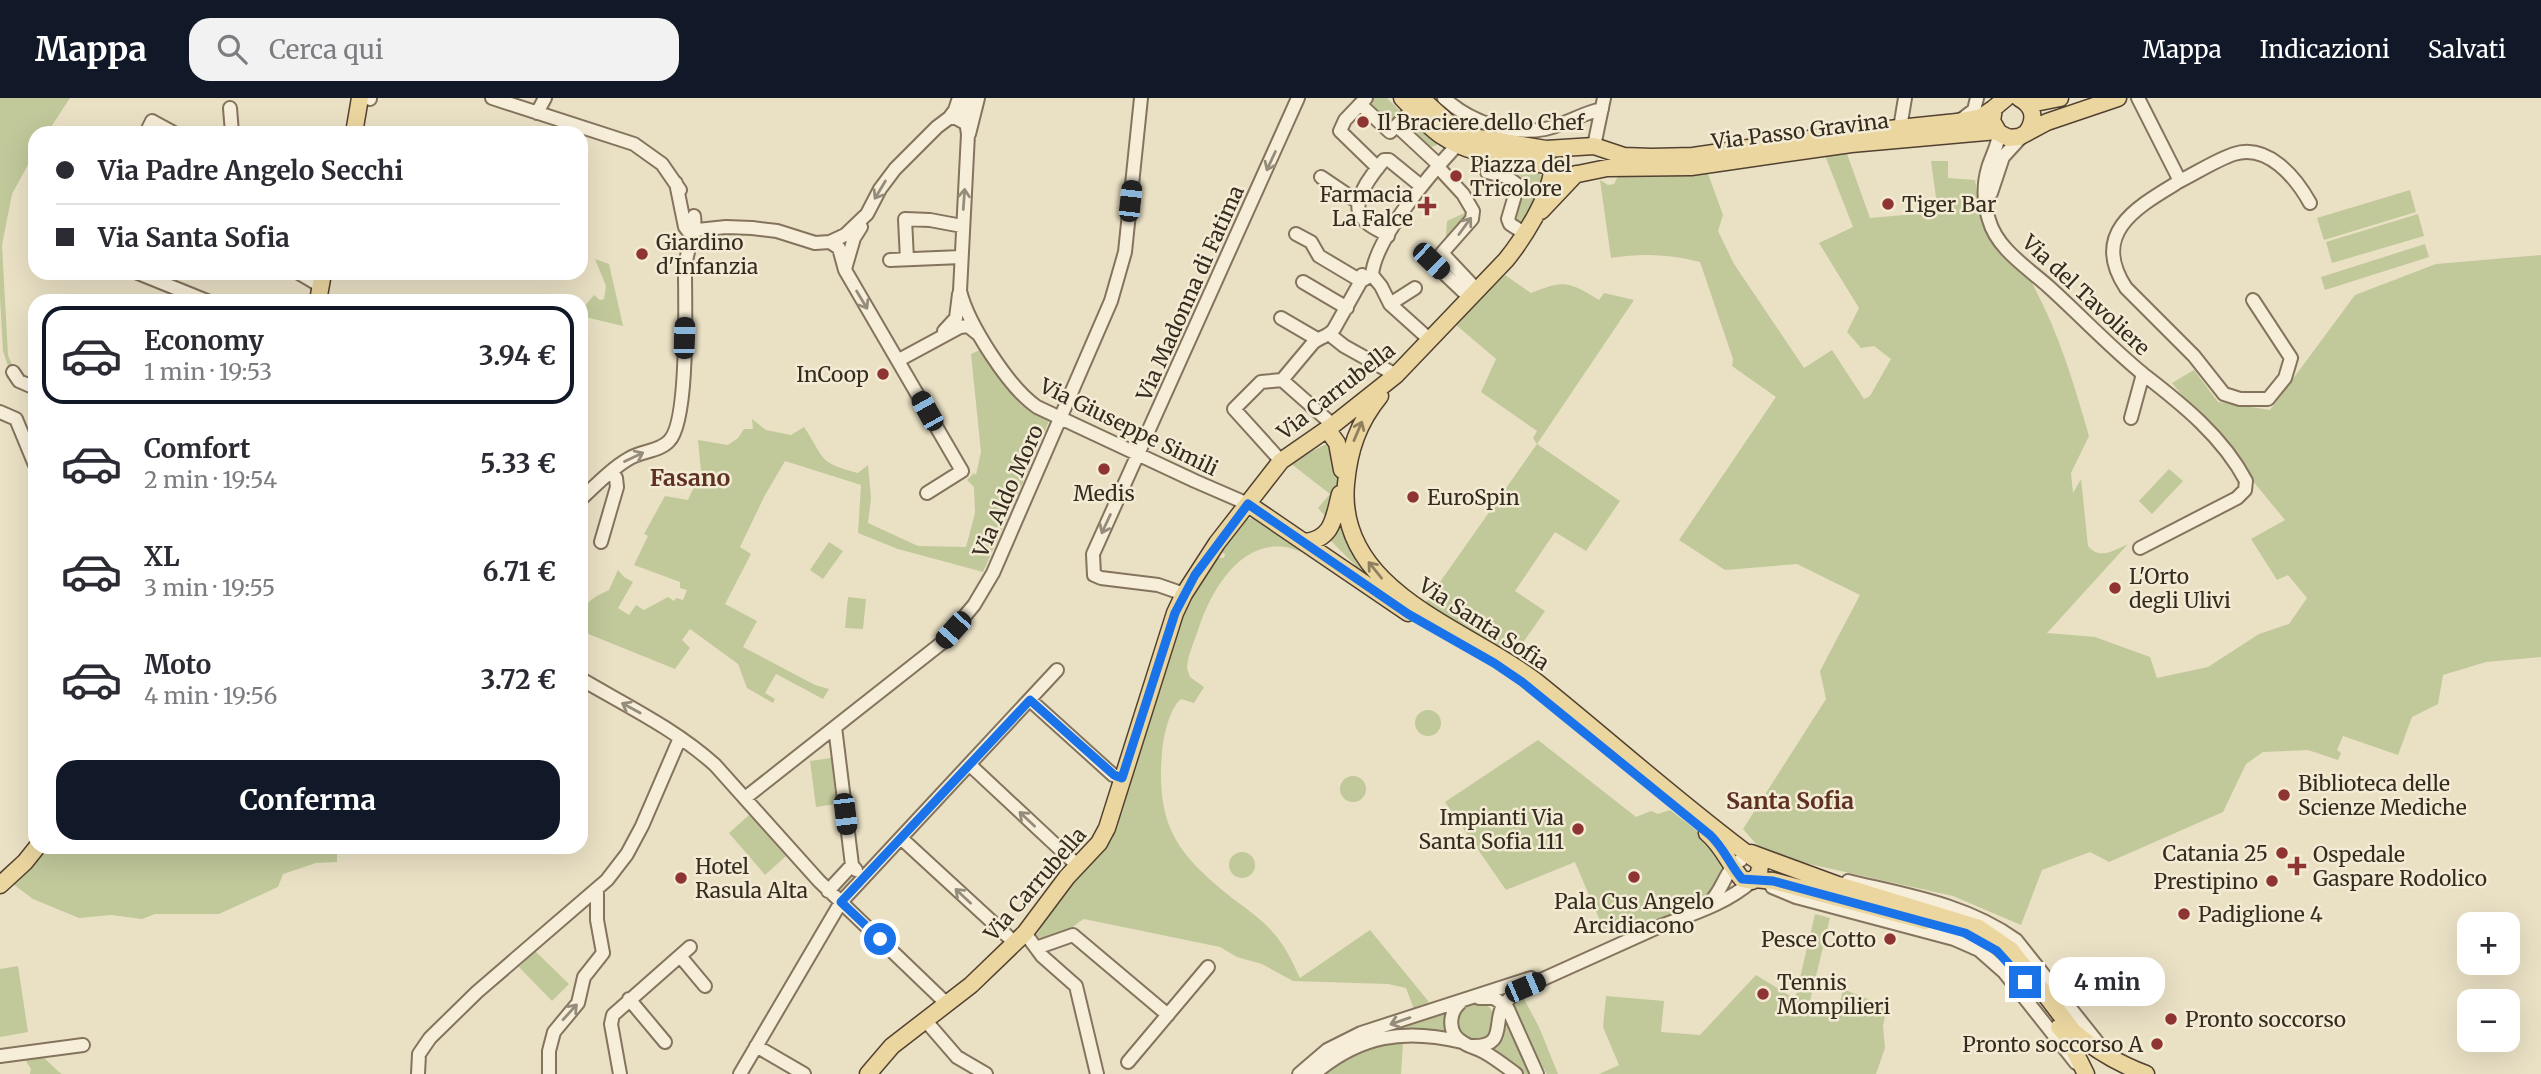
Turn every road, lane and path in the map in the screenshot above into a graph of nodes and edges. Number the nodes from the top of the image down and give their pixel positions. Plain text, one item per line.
1 (360, 98) edge
2 (369, 98) edge
3 (492, 98) edge
4 (545, 98) edge
5 (959, 98) edge
6 (969, 98) edge
7 (978, 98) edge
8 (1298, 98) edge
9 (1444, 98) edge
10 (1978, 98) edge
11 (2060, 98) edge
12 (2118, 98) edge
13 (2138, 98) edge
14 (1141, 99) edge
15 (1901, 99) edge
16 (2022, 100) edge
17 (1363, 101) edge
18 (1412, 102) edge
19 (1603, 104) edge
20 (1993, 106) edge
21 (230, 107) dead end
22 (537, 113) junction
23 (949, 118) junction
24 (1957, 122) junction
25 (231, 126) edge
26 (356, 126) edge
27 (578, 126) edge
28 (1397, 126) junction
29 (1900, 128) junction
30 (588, 129) edge
31 (967, 129) junction
32 (1998, 132) junction
33 (2025, 133) junction
34 (1489, 139) junction
35 (1458, 144) junction
36 (1594, 146) junction
37 (1573, 147) junction
38 (1546, 149) junction
39 (1438, 166) junction
40 (1378, 168) junction
41 (1550, 168) junction
42 (1607, 169) junction
43 (1577, 174) junction
44 (1321, 177) dead end
45 (2180, 181) junction
46 (676, 183) junction
47 (1421, 186) junction
48 (1563, 190) junction
49 (1358, 202) junction
50 (2310, 203) dead end
51 (1987, 207) junction
52 (867, 214) junction
53 (694, 216) junction
54 (962, 226) junction
55 (726, 227) junction
56 (690, 229) junction
57 (1526, 230) junction
58 (1296, 234) dead end
59 (1388, 236) junction
60 (830, 242) junction
61 (961, 257) junction
62 (907, 259) junction
63 (890, 260) dead end
64 (1431, 261) dead end
65 (845, 271) junction
66 (1368, 274) junction
67 (155, 280) edge
68 (1303, 282) dead end
69 (1415, 288) dead end
70 (960, 291) junction
71 (190, 294) edge
72 (1473, 294) junction
73 (2253, 300) dead end
74 (1390, 304) junction
75 (1347, 308) junction
76 (1281, 318) dead end
77 (981, 336) junction
78 (1323, 337) junction
79 (933, 340) junction
80 (1430, 340) junction
81 (899, 360) junction
82 (13, 372) dead end
83 (2143, 374) junction
84 (1396, 375) junction
85 (1282, 380) junction
86 (28, 385) edge
87 (0, 412) edge
88 (1061, 418) junction
89 (2131, 418) dead end
90 (1330, 427) junction
91 (28, 448) edge
92 (1138, 454) junction
93 (1281, 461) junction
94 (612, 472) junction
95 (1343, 479) junction
96 (588, 493) edge
97 (926, 493) dead end
98 (1345, 497) junction
99 (1248, 504) junction
100 (601, 542) dead end
101 (1304, 542) junction
102 (2140, 548) dead end
103 (1184, 594) junction
104 (1057, 670) dead end
105 (588, 683) edge
106 (1030, 700) junction
107 (835, 727) junction
108 (680, 738) junction
109 (970, 765) junction
110 (1122, 778) junction
111 (746, 799) junction
112 (902, 839) junction
113 (31, 854) edge
114 (852, 865) junction
115 (1077, 865) junction
116 (1745, 867) junction
117 (1790, 868) junction
118 (864, 877) junction
119 (0, 885) edge
120 (597, 889) junction
121 (828, 891) junction
122 (841, 902) junction
123 (1697, 911) junction
124 (1019, 938) junction
125 (1036, 948) junction
126 (1597, 954) junction
127 (1208, 967) dead end
128 (705, 986) dead end
129 (1473, 998) junction
130 (629, 999) junction
131 (947, 1004) junction
132 (1502, 1010) junction
133 (1168, 1015) junction
134 (925, 1020) junction
135 (665, 1042) dead end
136 (1467, 1044) junction
137 (83, 1045) dead end
138 (756, 1046) junction
139 (2092, 1047) junction
140 (1336, 1051) junction
141 (0, 1056) edge
142 (2077, 1057) junction
143 (2112, 1059) junction
144 (1128, 1062) dead end
145 (418, 1074) edge
146 (549, 1074) edge
147 (620, 1074) edge
148 (740, 1074) edge
149 (804, 1074) edge
150 (867, 1074) edge
151 (986, 1074) edge
152 (1097, 1074) edge
153 (1299, 1074) edge
154 (1314, 1074) edge
155 (1516, 1074) edge
156 (1537, 1074) edge
157 (2085, 1074) edge
158 (2146, 1074) edge

1 - 26 main road
2 - 26 main road
3 - 22 street
4 - 22 street
5 - 23 street
6 - 31 street, Via Giuseppe Simili
7 - 31 street
8 -> 92 street, Via Madonna di Fatima
9 - 34 street
10 - 24 street
11 - 16 main road
12 - 33 main road
13 - 45 street
14 - 88 street, Via Aldo Moro
15 - 29 street, Via Passo Gravina
16 - 33 main road
17 - 28 street
17 - 40 street
18 - 28 street
18 - 34 main road
18 - 35 main road
19 - 34 street
19 - 36 street
20 - 24 main road, Via Passo Gravina
20 - 32 main road
21 - 25 street
22 - 27 street
23 - 31 street
23 -> 52 street
24 - 29 main road, Via Passo Gravina
28 - 39 street
29 - 36 main road, Via Passo Gravina
30 - 46 street
54 -> 31 street, Via Giuseppe Simili
32 - 33 main road, Via Passo Gravina
32 - 42 main road, Via Passo Gravina
32 - 51 street
33 - 51 street
34 - 35 main road
34 - 38 main road
34 - 41 main road
34 - 57 street
35 - 39 street
36 - 37 main road, Via Passo Gravina
37 - 38 main road
37 - 43 main road
38 - 41 main road
39 - 47 street
72 -> 39 street
40 - 47 street
40 - 49 street
41 - 43 main road
41 - 57 main road
42 - 43 main road, Via Passo Gravina
42 - 48 main road
43 - 48 main road
44 - 49 street
45 - 50 street
45 - 73 street
46 - 53 street
46 - 56 street
47 - 59 street
48 - 57 main road
49 - 59 street
51 - 83 street, Via del Tavoliere
52 - 60 street
52 - 65 street
53 - 55 street
53 - 56 street
54 - 61 street, Via Giuseppe Simili
54 - 62 street
55 - 56 street
55 - 60 street
94 -> 56 street
57 - 72 main road, Via Carrubella
58 - 66 street
59 - 66 street
60 - 65 street
61 - 62 street
61 - 70 street, Via Giuseppe Simili
62 - 63 street
64 - 72 street
65 -> 81 street
66 - 74 street
66 - 75 street
67 - 71 street
68 - 75 street
69 - 74 street
70 - 77 street, Via Giuseppe Simili
70 - 79 street
72 - 80 main road, Via Carrubella
74 - 80 street
75 - 78 street
76 - 78 street
77 - 79 street
77 - 88 street, Via Giuseppe Simili
78 - 84 street
78 - 85 street
79 - 81 street
80 - 84 main road, Via Carrubella
81 - 97 street
82 - 86 street
83 - 89 street, Via del Tavoliere
83 - 102 street, Via del Tavoliere
84 - 90 main road, Via Carrubella
98 -> 84 main road, Via Santa Sofia
85 - 90 street
85 - 93 street
87 - 91 street
88 - 92 street, Via Giuseppe Simili
88 - 107 street, Via Aldo Moro
90 - 93 main road, Via Carrubella
90 - 95 main road
92 - 99 street, Via Giuseppe Simili
92 -> 103 street, Via Madonna di Fatima
93 - 99 main road, Via Carrubella
94 - 96 street
94 - 100 street
95 - 98 main road
95 - 101 main road
116 -> 98 main road, Via Santa Sofia
99 - 101 main road, Via Santa Sofia
99 - 103 main road, Via Carrubella
101 - 116 main road, Via Santa Sofia
103 - 110 main road, Via Carrubella
104 - 106 street
108 -> 105 street
106 - 109 street
106 - 110 street
107 - 111 street, Via Aldo Moro
107 - 114 street
108 - 111 street
108 - 120 street
109 - 112 street
115 -> 109 street
110 - 115 main road, Via Carrubella
111 - 121 street
112 - 118 street
124 -> 112 street
113 - 119 main road
114 - 118 street
114 - 121 street
115 - 124 main road, Via Carrubella
116 - 117 main road, Via Santa Sofia
116 - 123 street
116 - 123 street
116 - 142 main road, Via Santa Sofia
116 - 157 street
117 - 139 main road, Via Santa Sofia
117 - 143 street
118 - 122 street
120 - 145 street
146 -> 120 street
121 - 122 street
122 - 131 street
122 - 138 street
123 - 126 street
124 - 125 street
124 - 131 main road, Via Carrubella
125 - 133 street
125 - 152 street
126 - 129 street
126 - 132 street
127 - 133 street
128 - 130 street
129 - 132 street
129 - 136 street
129 -> 140 street
130 - 135 street
130 - 147 street
131 - 134 main road, Via Carrubella
132 - 136 street
132 - 156 street
133 - 144 street
134 - 150 main road, Via Carrubella
134 - 151 street
136 - 140 street
136 - 155 street
137 - 141 street
138 - 148 street
138 - 149 street
139 - 142 main road
139 - 143 main road, Via Santa Sofia
140 - 153 street
140 - 154 street
142 - 157 main road, Via Santa Sofia
143 - 158 main road, Via Santa Sofia

